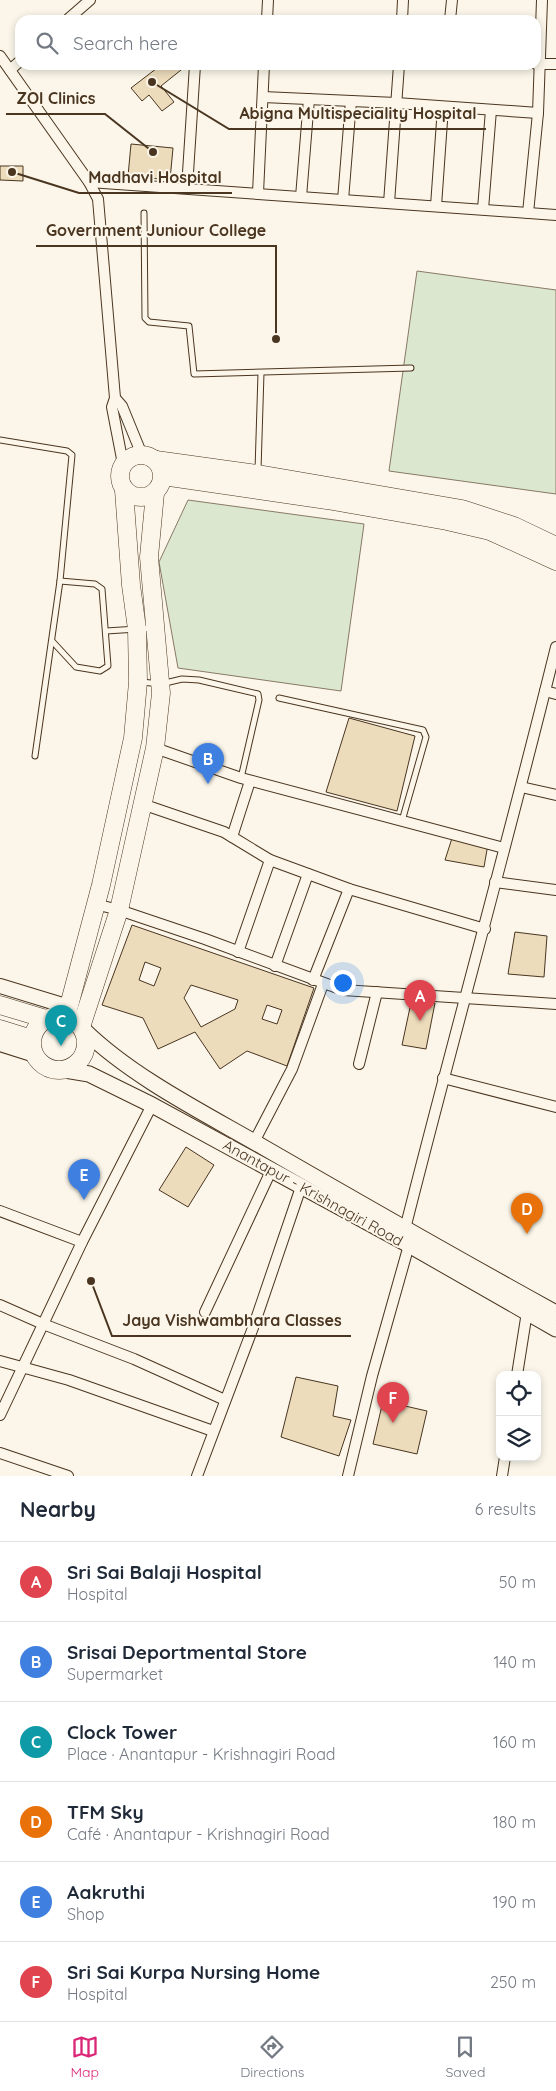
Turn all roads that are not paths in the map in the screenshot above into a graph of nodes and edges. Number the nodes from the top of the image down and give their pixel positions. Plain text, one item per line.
1 (90, 0) edge
2 (268, 0) edge
3 (403, 0) edge
4 (452, 0) edge
5 (542, 0) edge
6 (73, 15) edge
7 (267, 15) edge
8 (402, 15) edge
9 (450, 15) edge
10 (541, 16) edge
11 (0, 56) edge
12 (541, 64) edge
13 (556, 64) edge
14 (15, 66) edge
15 (10, 70) junction
16 (195, 70) edge
17 (264, 70) edge
18 (399, 70) edge
19 (538, 70) edge
20 (263, 97) junction
21 (309, 99) junction
22 (351, 101) junction
23 (396, 103) junction
24 (442, 107) junction
25 (491, 110) junction
26 (538, 113) junction
27 (89, 182) junction
28 (187, 188) junction
29 (258, 193) junction
30 (301, 197) junction
31 (343, 200) junction
32 (389, 203) junction
33 (436, 206) junction
34 (482, 209) junction
35 (144, 213) dead end
36 (528, 213) junction
37 (556, 215) edge
38 (411, 368) dead end
39 (261, 374) junction
40 (115, 398) junction
41 (0, 440) edge
42 (149, 457) junction
43 (123, 464) junction
44 (258, 474) junction
45 (163, 476) junction
46 (124, 490) junction
47 (155, 493) junction
48 (556, 546) edge
49 (556, 561) edge
50 (60, 580) junction
51 (146, 629) junction
52 (106, 631) junction
53 (52, 641) junction
54 (556, 647) edge
55 (138, 682) junction
56 (161, 684) junction
57 (545, 691) junction
58 (556, 694) edge
59 (279, 698) dead end
60 (155, 748) junction
61 (35, 756) dead end
62 (245, 779) junction
63 (521, 787) junction
64 (556, 795) edge
65 (142, 804) junction
66 (402, 821) junction
67 (232, 837) junction
68 (504, 848) junction
69 (270, 860) junction
70 (308, 874) junction
71 (495, 882) junction
72 (349, 889) junction
73 (556, 890) edge
74 (96, 904) junction
75 (119, 910) junction
76 (485, 928) junction
77 (238, 952) junction
78 (275, 966) junction
79 (318, 982) junction
80 (0, 986) edge
81 (377, 992) junction
82 (465, 996) junction
83 (556, 1004) edge
84 (0, 1005) edge
85 (68, 1012) junction
86 (46, 1019) junction
87 (82, 1028) junction
88 (0, 1029) edge
89 (0, 1044) edge
90 (33, 1047) junction
91 (359, 1064) dead end
92 (65, 1070) junction
93 (443, 1078) junction
94 (152, 1104) junction
95 (556, 1107) edge
96 (254, 1142) junction
97 (271, 1170) junction
98 (301, 1187) junction
99 (0, 1211) edge
100 (405, 1229) junction
101 (82, 1242) junction
102 (409, 1245) junction
103 (0, 1305) edge
104 (205, 1312) dead end
105 (527, 1312) junction
106 (556, 1313) edge
107 (42, 1324) junction
108 (556, 1329) edge
109 (0, 1361) edge
110 (22, 1368) junction
111 (518, 1371) edge
112 (225, 1400) junction
113 (0, 1415) edge
114 (213, 1431) junction
115 (0, 1453) edge
116 (504, 1461) edge
117 (68, 1476) edge
118 (197, 1476) edge
119 (348, 1476) edge
120 (502, 1476) edge

1 - 6 street
2 - 7 street
3 - 8 street
4 - 9 street
5 - 10 street
11 - 15 street
12 - 13 street
14 - 15 street
15 - 27 street
16 - 28 street
17 - 20 street
18 - 23 street
19 - 26 street
20 - 21 street
20 - 29 street
21 - 22 street
21 - 30 street
22 - 23 street
22 - 31 street
23 - 24 street
23 - 32 street
24 - 25 street
24 - 33 street
25 - 26 street
25 - 34 street
26 - 36 street
27 - 28 street
27 - 40 street
28 - 29 street
29 - 30 street
30 - 31 street
31 - 32 street
32 - 33 street
33 - 34 street
34 - 36 street
35 - 39 lane
36 - 37 street
38 - 39 lane
39 - 44 lane
40 - 42 street
40 - 43 street
41 - 50 lane
42 - 43 highway
42 - 44 highway
42 - 45 highway
43 - 46 highway
44 - 48 highway
45 - 47 highway
45 - 49 highway
46 - 47 highway
46 - 51 highway
47 - 51 highway
50 - 52 lane
50 - 53 lane
51 - 52 lane
51 - 55 highway
51 - 56 highway
52 - 53 lane
53 - 61 lane
54 - 57 street
55 - 56 lane
55 - 74 highway
56 - 60 highway
56 - 62 lane
57 - 58 street
57 - 63 street
59 - 66 lane
60 - 62 street
60 - 65 highway
62 - 66 street
62 - 67 street
63 - 64 street
63 - 68 street
65 - 67 street
65 - 75 highway
66 - 68 street
67 - 69 street
68 - 71 street
69 - 70 street
69 - 77 street
70 - 72 street
70 - 78 street
71 - 73 street
71 - 76 street
72 - 76 street
72 - 79 street
74 - 75 street
74 - 85 highway
75 - 77 street
75 - 87 highway
76 - 82 street
77 - 78 street
78 - 79 street
79 - 81 street
79 - 96 street
80 - 85 street
81 - 82 street
81 - 91 street
82 - 83 street
82 - 93 street
84 - 86 highway
85 - 86 highway
85 - 87 highway, Anantapur - Krishnagiri Road
86 - 90 highway
87 - 92 highway
87 - 96 main road, Anantapur - Krishnagiri Road
88 - 90 highway, Anantapur - Krishnagiri Road
89 - 90 street
90 - 92 highway, Anantapur - Krishnagiri Road
92 - 94 main road, Anantapur - Krishnagiri Road
93 - 95 street
93 - 100 street
94 - 97 main road, Anantapur - Krishnagiri Road
94 - 101 street
96 - 100 main road, Anantapur - Krishnagiri Road
97 - 98 main road, Anantapur - Krishnagiri Road
97 - 104 street
98 - 102 main road, Anantapur - Krishnagiri Road
98 - 112 street
99 - 101 street
100 - 106 main road, Anantapur - Krishnagiri Road
101 - 107 street
102 - 105 main road, Anantapur - Krishnagiri Road
102 - 119 street
103 - 107 street
105 - 108 main road, Anantapur - Krishnagiri Road
105 - 111 street
107 - 110 street
107 - 112 street
109 - 110 street
110 - 113 street
110 - 114 street
112 - 114 street
114 - 118 street
115 - 117 street
116 - 120 street

